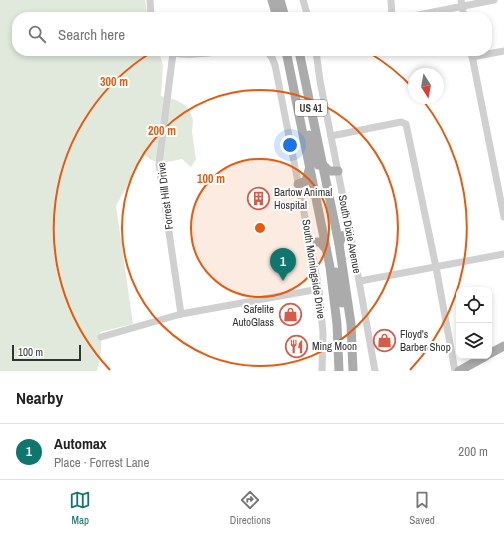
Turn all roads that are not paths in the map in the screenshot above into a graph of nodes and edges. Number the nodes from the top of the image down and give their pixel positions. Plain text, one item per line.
1 (150, 0) edge
2 (272, 0) edge
3 (280, 0) edge
4 (285, 0) edge
5 (303, 0) edge
6 (391, 0) edge
7 (494, 0) edge
8 (462, 3) edge
9 (151, 12) edge
10 (276, 12) edge
11 (284, 12) edge
12 (289, 12) edge
13 (307, 12) edge
14 (392, 12) edge
15 (427, 12) edge
16 (504, 51) edge
17 (492, 52) edge
18 (172, 56) edge
19 (271, 56) edge
20 (287, 56) edge
21 (293, 56) edge
22 (300, 56) edge
23 (317, 56) edge
24 (471, 56) edge
25 (331, 136) junction
26 (309, 162) junction
27 (323, 165) junction
28 (338, 171) junction
29 (298, 184) junction
30 (328, 188) junction
31 (504, 217) edge
32 (350, 233) junction
33 (324, 239) junction
34 (310, 242) junction
35 (339, 244) junction
36 (326, 249) junction
37 (504, 254) edge
38 (436, 266) junction
39 (360, 281) junction
40 (319, 289) junction
41 (181, 314) junction
42 (101, 337) dead end
43 (504, 346) edge
44 (492, 352) edge
45 (481, 359) edge
46 (322, 371) edge
47 (339, 371) edge
48 (348, 371) edge
49 (354, 371) edge
50 (375, 371) edge
51 (455, 371) edge
52 (459, 371) edge

1 - 9 street
2 - 10 main road
3 - 11 main road
4 - 12 main road
5 - 13 street
6 - 14 street
7 - 8 street
8 - 15 street
16 - 17 street
18 - 41 street, Forrest Hill Drive
19 - 29 street, South Morningside Drive
20 - 26 main road, US 41
21 - 30 main road
22 - 27 main road, US 41
23 - 25 street, South Dixie Avenue
24 - 31 street
25 - 28 street, South Dixie Avenue
25 - 38 street
26 - 29 main road
26 - 33 main road, US 41
27 - 28 main road
27 - 30 main road, US 41
28 - 32 street, South Dixie Avenue
29 - 34 street, South Morningside Drive
30 - 35 main road, US 41
32 - 35 main road
32 - 39 street, South Dixie Avenue
33 - 36 main road, US 41
33 - 48 main road
34 - 36 main road
34 - 40 street, South Morningside Drive
35 - 49 main road, US 41
36 - 47 main road, US 41
37 - 38 street
38 - 39 street
38 - 51 street
39 - 50 street, South Dixie Avenue
40 - 41 street
40 - 46 street, South Morningside Drive
41 - 42 street
43 - 44 main road
45 - 52 main road

